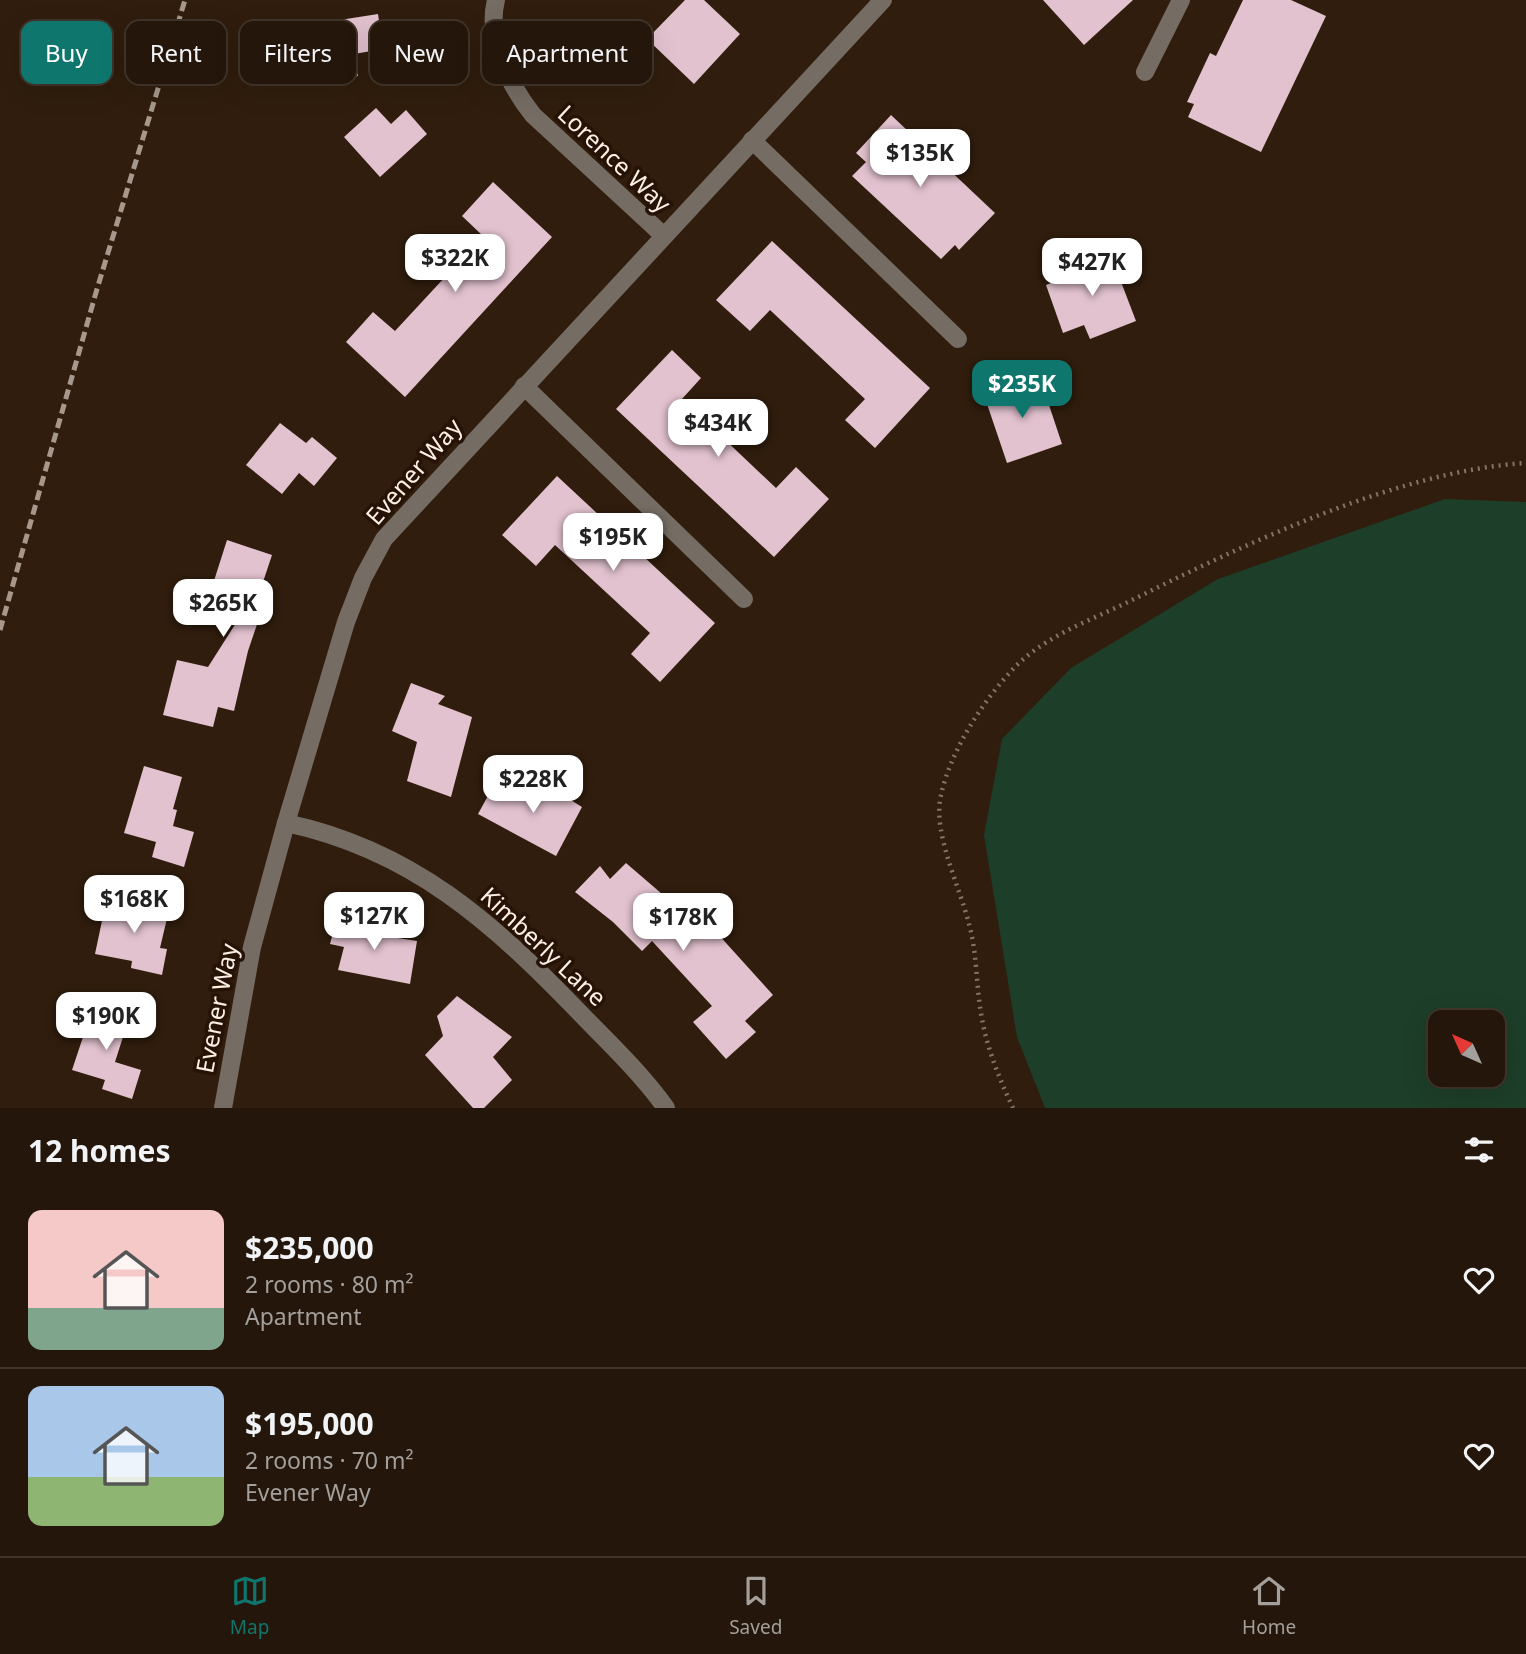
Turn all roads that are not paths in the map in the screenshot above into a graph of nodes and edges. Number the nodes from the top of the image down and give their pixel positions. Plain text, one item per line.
1 (496, 0) edge
2 (883, 0) edge
3 (1181, 0) edge
4 (1145, 72) dead end
5 (752, 140) junction
6 (664, 236) junction
7 (958, 339) dead end
8 (524, 386) junction
9 (744, 599) dead end
10 (286, 823) junction
11 (223, 1108) edge
12 (666, 1108) edge

1 - 6 street, Lorence Way
2 - 5 street, Evener Way
3 - 4 street
5 - 6 street, Evener Way
5 - 7 street
6 - 8 street, Evener Way
8 - 9 street
8 - 10 street, Evener Way
10 - 11 street, Evener Way
10 - 12 street, Kimberly Lane

